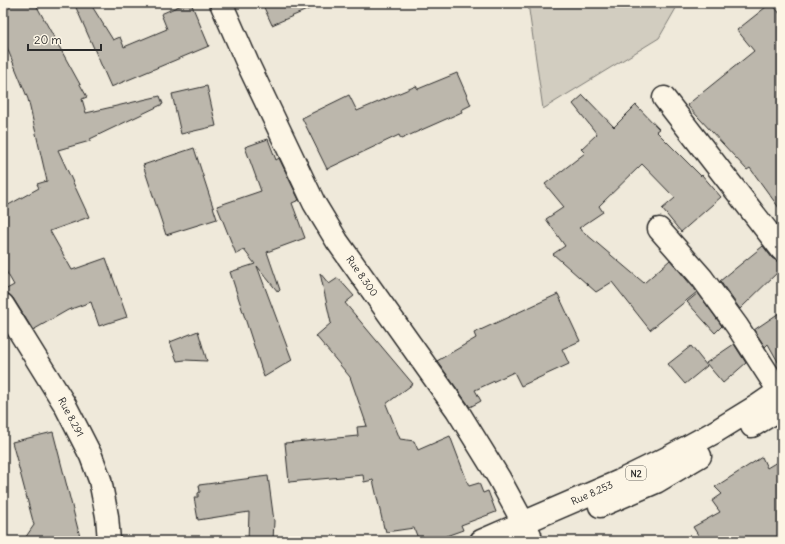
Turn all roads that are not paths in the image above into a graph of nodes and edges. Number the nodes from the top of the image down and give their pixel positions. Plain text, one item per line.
1 (220, 3) edge
2 (664, 98) dead end
3 (659, 229) dead end
4 (782, 250) edge
5 (3, 306) edge
6 (781, 396) edge
7 (523, 533) edge
8 (109, 541) edge
9 (481, 541) edge

1 - 7 main road, Rue 8.300
2 - 4 main road
3 - 6 main road
5 - 8 main road, Rue 8.291
6 - 7 main road, Rue 8.253 / N2
7 - 9 main road, Rue 8.253 / N2

